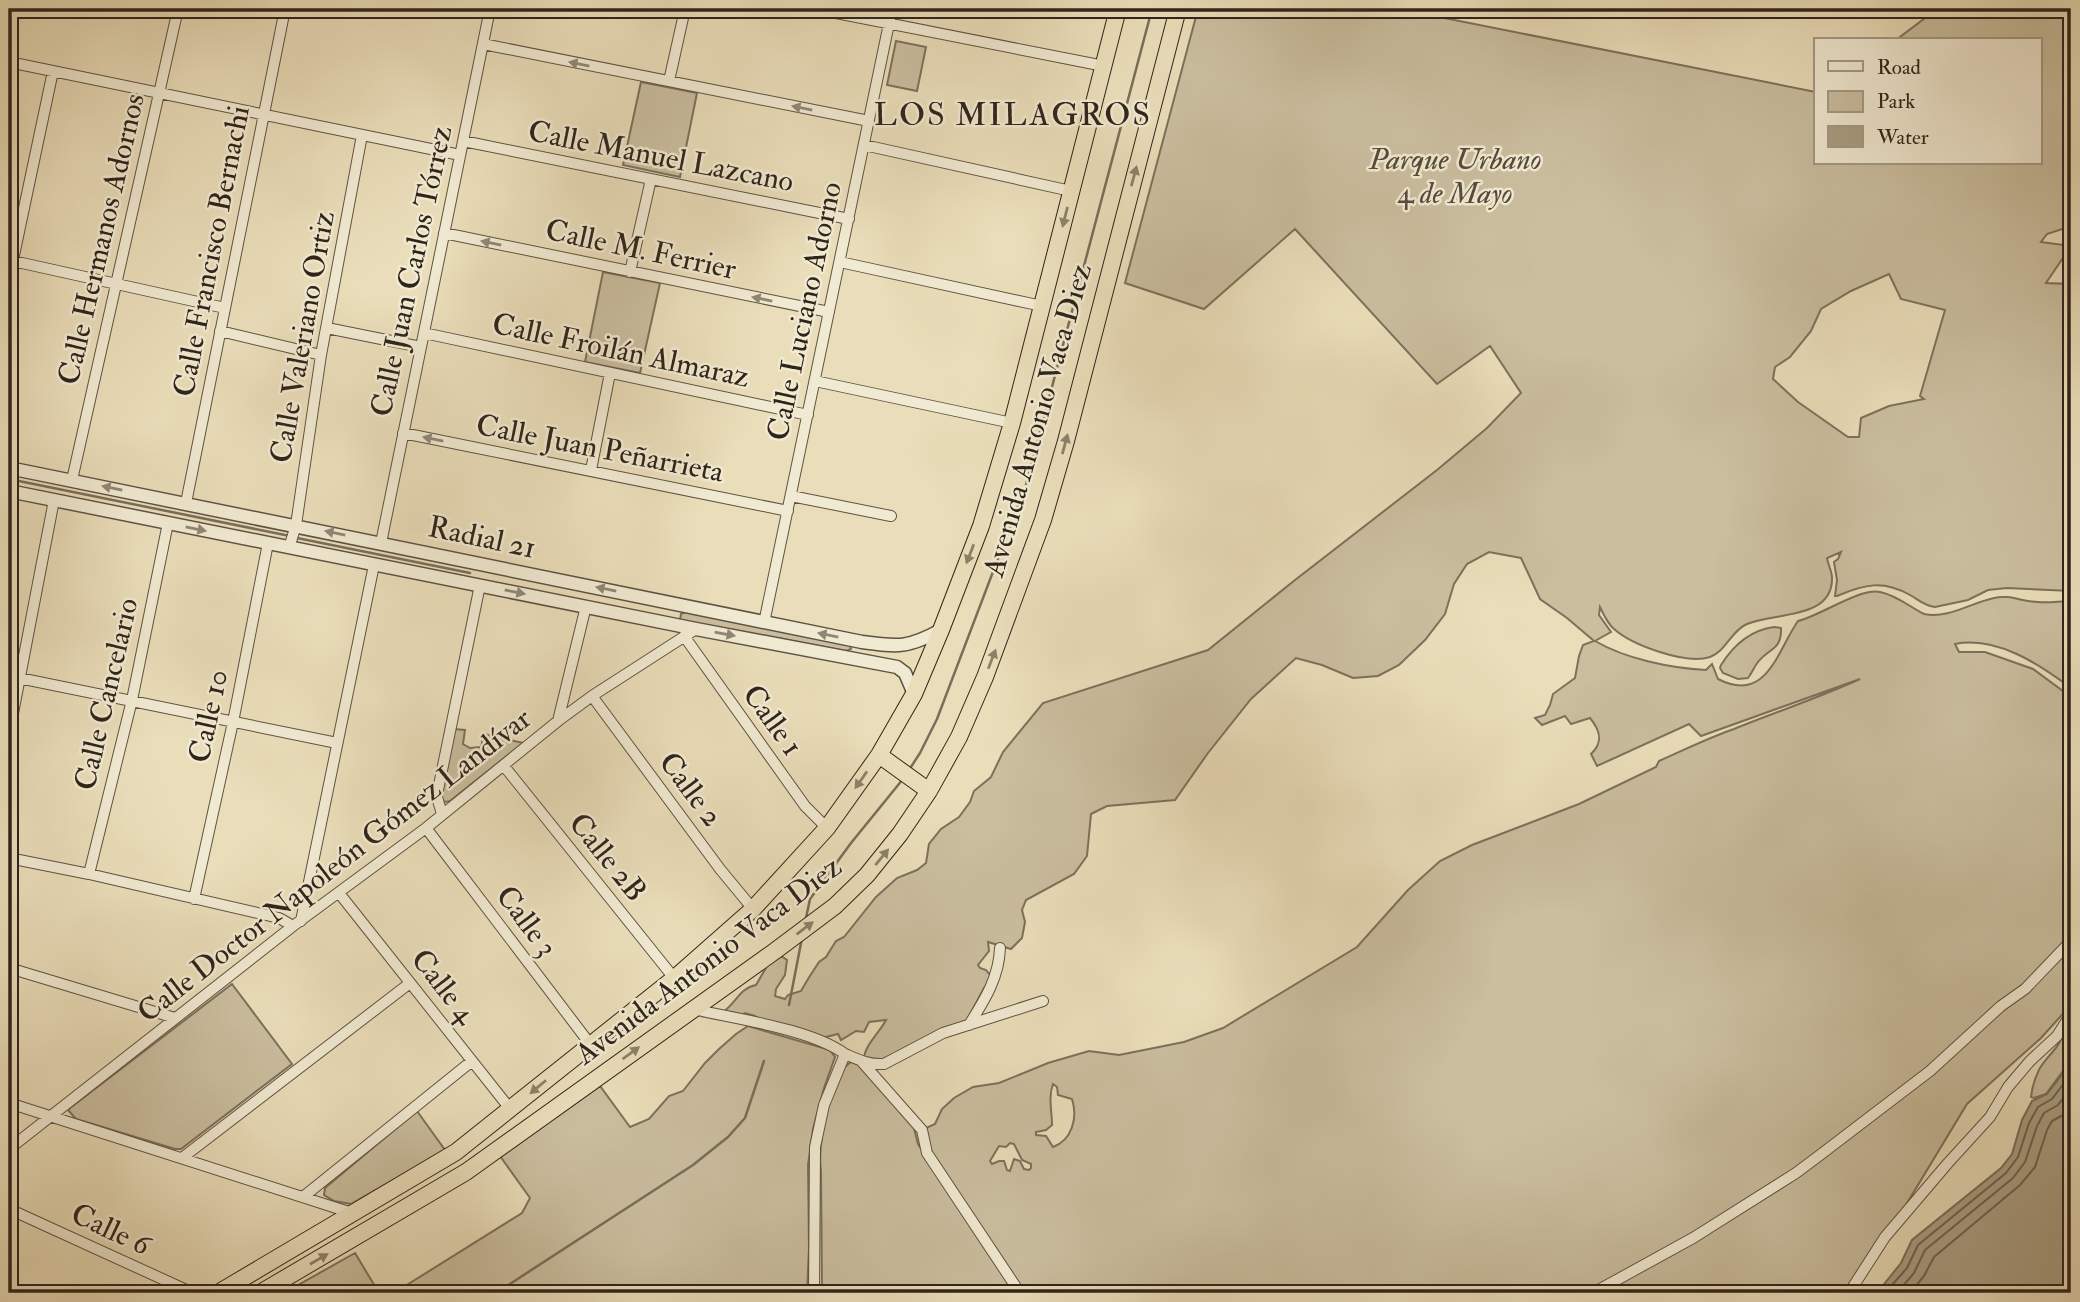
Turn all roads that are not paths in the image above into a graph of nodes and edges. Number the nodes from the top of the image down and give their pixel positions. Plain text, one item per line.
1 (178, 9) edge
2 (285, 9) edge
3 (489, 9) edge
4 (685, 9) edge
5 (816, 9) edge
6 (892, 9) edge
7 (1118, 9) edge
8 (1178, 9) edge
9 (889, 24) junction
10 (482, 44) junction
11 (9, 62) edge
12 (1104, 66) junction
13 (53, 71) junction
14 (669, 81) junction
15 (159, 93) junction
16 (264, 115) junction
17 (869, 121) junction
18 (362, 135) junction
19 (463, 141) junction
20 (864, 145) junction
21 (460, 155) junction
22 (651, 179) junction
23 (1071, 191) junction
24 (849, 219) junction
25 (444, 233) junction
26 (13, 261) junction
27 (840, 262) junction
28 (630, 272) junction
29 (9, 279) edge
30 (116, 284) junction
31 (1042, 306) junction
32 (225, 308) junction
33 (829, 312) junction
34 (327, 328) junction
35 (220, 331) junction
36 (424, 333) junction
37 (421, 347) junction
38 (321, 355) junction
39 (610, 373) junction
40 (815, 381) junction
41 (808, 415) junction
42 (1012, 423) junction
43 (403, 433) junction
44 (591, 470) junction
45 (13, 480) edge
46 (72, 480) junction
47 (791, 496) junction
48 (54, 500) junction
49 (186, 503) junction
50 (788, 511) junction
51 (891, 516) dead end
52 (168, 523) junction
53 (294, 528) junction
54 (268, 543) junction
55 (381, 543) junction
56 (290, 545) junction
57 (428, 563) junction
58 (374, 565) junction
59 (480, 585) junction
60 (586, 606) junction
61 (764, 623) junction
62 (941, 630) junction
63 (690, 632) junction
64 (862, 642) junction
65 (858, 659) junction
66 (19, 678) junction
67 (914, 694) junction
68 (12, 695) edge
69 (592, 696) junction
70 (131, 700) junction
71 (558, 721) junction
72 (233, 722) junction
73 (9, 734) edge
74 (337, 743) junction
75 (886, 760) junction
76 (504, 766) junction
77 (925, 788) junction
78 (442, 814) junction
79 (425, 828) junction
80 (827, 828) junction
81 (9, 858) edge
82 (89, 874) junction
83 (339, 893) junction
84 (194, 899) junction
85 (752, 909) junction
86 (297, 923) junction
87 (2071, 941) edge
88 (1000, 948) dead end
89 (9, 968) edge
90 (674, 978) junction
91 (410, 983) junction
92 (1043, 1002) dead end
93 (693, 1009) junction
94 (2071, 1014) edge
95 (175, 1018) junction
96 (968, 1025) junction
97 (590, 1044) junction
98 (845, 1054) junction
99 (472, 1061) junction
100 (862, 1062) junction
101 (9, 1103) edge
102 (511, 1110) junction
103 (51, 1116) junction
104 (9, 1149) edge
105 (182, 1158) junction
106 (303, 1197) junction
107 (9, 1209) edge
108 (352, 1213) junction
109 (193, 1293) edge
110 (218, 1293) edge
111 (260, 1293) edge
112 (814, 1293) edge
113 (1020, 1293) edge
114 (1593, 1293) edge
115 (1849, 1293) edge

1 - 15 street, Calle Hermanos Adornos
2 - 16 street, Calle Francisco Bernachi
3 - 10 street, Calle Juan Carlos Tórrez
4 - 14 street
5 - 9 street
6 - 9 street, Calle Luciano Adorno
7 - 12 highway, Avenida Antonio Vaca Diez
77 -> 8 highway, Avenida Antonio Vaca Diez
9 - 12 street
9 - 17 street, Calle Luciano Adorno
14 -> 10 street
10 - 19 street, Calle Juan Carlos Tórrez
11 - 13 street
12 - 23 highway, Avenida Antonio Vaca Diez
13 - 15 street
13 - 26 street
17 -> 14 street
15 - 16 street
15 - 30 street, Calle Hermanos Adornos
16 - 18 street
16 - 32 street, Calle Francisco Bernachi
17 - 20 street, Calle Luciano Adorno
18 - 21 street
18 - 34 street, Calle Valeriano Ortiz
19 - 21 street, Calle Juan Carlos Tórrez
19 - 22 street, Calle Manuel Lazcano
20 - 23 street
20 - 24 street, Calle Luciano Adorno
21 - 25 street, Calle Juan Carlos Tórrez
22 - 24 street, Calle Manuel Lazcano
22 - 28 street
23 -> 31 highway, Avenida Antonio Vaca Diez
24 - 27 street, Calle Luciano Adorno
28 -> 25 street, Calle M. Ferrier
25 - 36 street, Calle Juan Carlos Tórrez
26 - 29 street
26 - 30 street
27 - 31 street
27 - 33 street, Calle Luciano Adorno
33 -> 28 street, Calle M. Ferrier
30 - 32 street
30 - 46 street, Calle Hermanos Adornos
31 - 42 highway, Avenida Antonio Vaca Diez
32 - 35 street, Calle Francisco Bernachi
33 - 40 street, Calle Luciano Adorno
34 - 37 street
34 - 38 street, Calle Valeriano Ortiz
35 - 38 street
35 - 49 street, Calle Francisco Bernachi
36 - 37 street, Calle Juan Carlos Tórrez
36 - 39 street, Calle Froilán Almaraz
37 - 43 street, Calle Juan Carlos Tórrez
38 - 53 street, Calle Valeriano Ortiz
39 - 41 street, Calle Froilán Almaraz
39 - 44 street
40 - 41 street, Calle Luciano Adorno
40 - 42 street
41 - 47 street, Calle Luciano Adorno
42 -> 62 highway, Avenida Antonio Vaca Diez
44 -> 43 street, Calle Juan Peñarrieta
43 - 55 street, Calle Juan Carlos Tórrez
44 - 50 street, Calle Juan Peñarrieta
45 - 46 street, Radial 21
45 - 48 street, Radial 21
49 -> 46 street, Radial 21
47 - 50 street, Calle Luciano Adorno
47 - 51 street
48 - 52 street, Radial 21
48 - 66 street
49 - 53 street, Radial 21
50 - 61 street, Calle Luciano Adorno
52 -> 54 street, Radial 21
52 - 70 street, Calle Cancelario
55 -> 53 street, Radial 21
53 - 56 street, Calle Valeriano Ortiz
54 - 56 street, Radial 21
54 - 72 street, Calle 10
55 - 57 street, Radial 21
56 - 58 street, Radial 21
57 - 58 street, Radial 21
57 - 59 street, Radial 21
61 -> 57 street, Radial 21
58 - 74 street
59 -> 60 street, Radial 21
59 - 78 street
60 - 63 street, Radial 21
60 - 71 street
64 -> 61 street, Radial 21
62 - 64 street, Radial 21
62 - 67 highway, Avenida Antonio Vaca Diez
63 -> 65 street, Radial 21
63 - 69 street, Calle Doctor Napoleón Gómez Landívar
63 - 80 street, Calle 1
64 - 65 street
65 - 67 street, Radial 21
66 - 68 street
66 - 70 street
67 - 75 highway, Avenida Antonio Vaca Diez
68 - 73 street
69 - 71 street, Calle Doctor Napoleón Gómez Landívar
69 - 85 street, Calle 2
70 - 72 street
70 - 82 street, Calle Cancelario
71 - 76 street, Calle Doctor Napoleón Gómez Landívar
72 - 74 street
72 - 84 street, Calle 10
74 - 86 street
75 - 77 highway
75 -> 80 highway, Avenida Antonio Vaca Diez
76 - 78 street, Calle Doctor Napoleón Gómez Landívar
76 - 90 street, Calle 2B
93 -> 77 highway, Avenida Antonio Vaca Diez
78 - 79 street, Calle Doctor Napoleón Gómez Landívar
79 - 83 street, Calle Doctor Napoleón Gómez Landívar
79 - 97 street, Calle 3
80 - 85 highway, Avenida Antonio Vaca Diez
81 - 82 street
82 - 84 street
83 - 86 street, Calle Doctor Napoleón Gómez Landívar
83 - 91 street, Calle 4
84 - 86 street
85 - 90 highway, Avenida Antonio Vaca Diez
86 - 95 street, Calle Doctor Napoleón Gómez Landívar
87 - 114 street
88 - 96 street
89 - 95 street
90 - 97 highway, Avenida Antonio Vaca Diez
91 - 99 street, Calle 4
91 - 105 street
92 - 96 street
93 - 98 street
111 -> 93 highway, Avenida Antonio Vaca Diez
94 - 115 street
95 - 103 street, Calle Doctor Napoleón Gómez Landívar
96 - 100 street
97 -> 102 highway, Avenida Antonio Vaca Diez
98 - 100 street
98 - 112 street
99 - 102 street, Calle 4
99 - 106 street
100 - 113 street
101 - 103 street
102 - 108 highway, Avenida Antonio Vaca Diez
103 - 104 street, Calle Doctor Napoleón Gómez Landívar
103 - 105 street
105 - 106 street
106 - 108 street
107 - 109 street, Calle 6
108 - 110 highway, Avenida Antonio Vaca Diez

